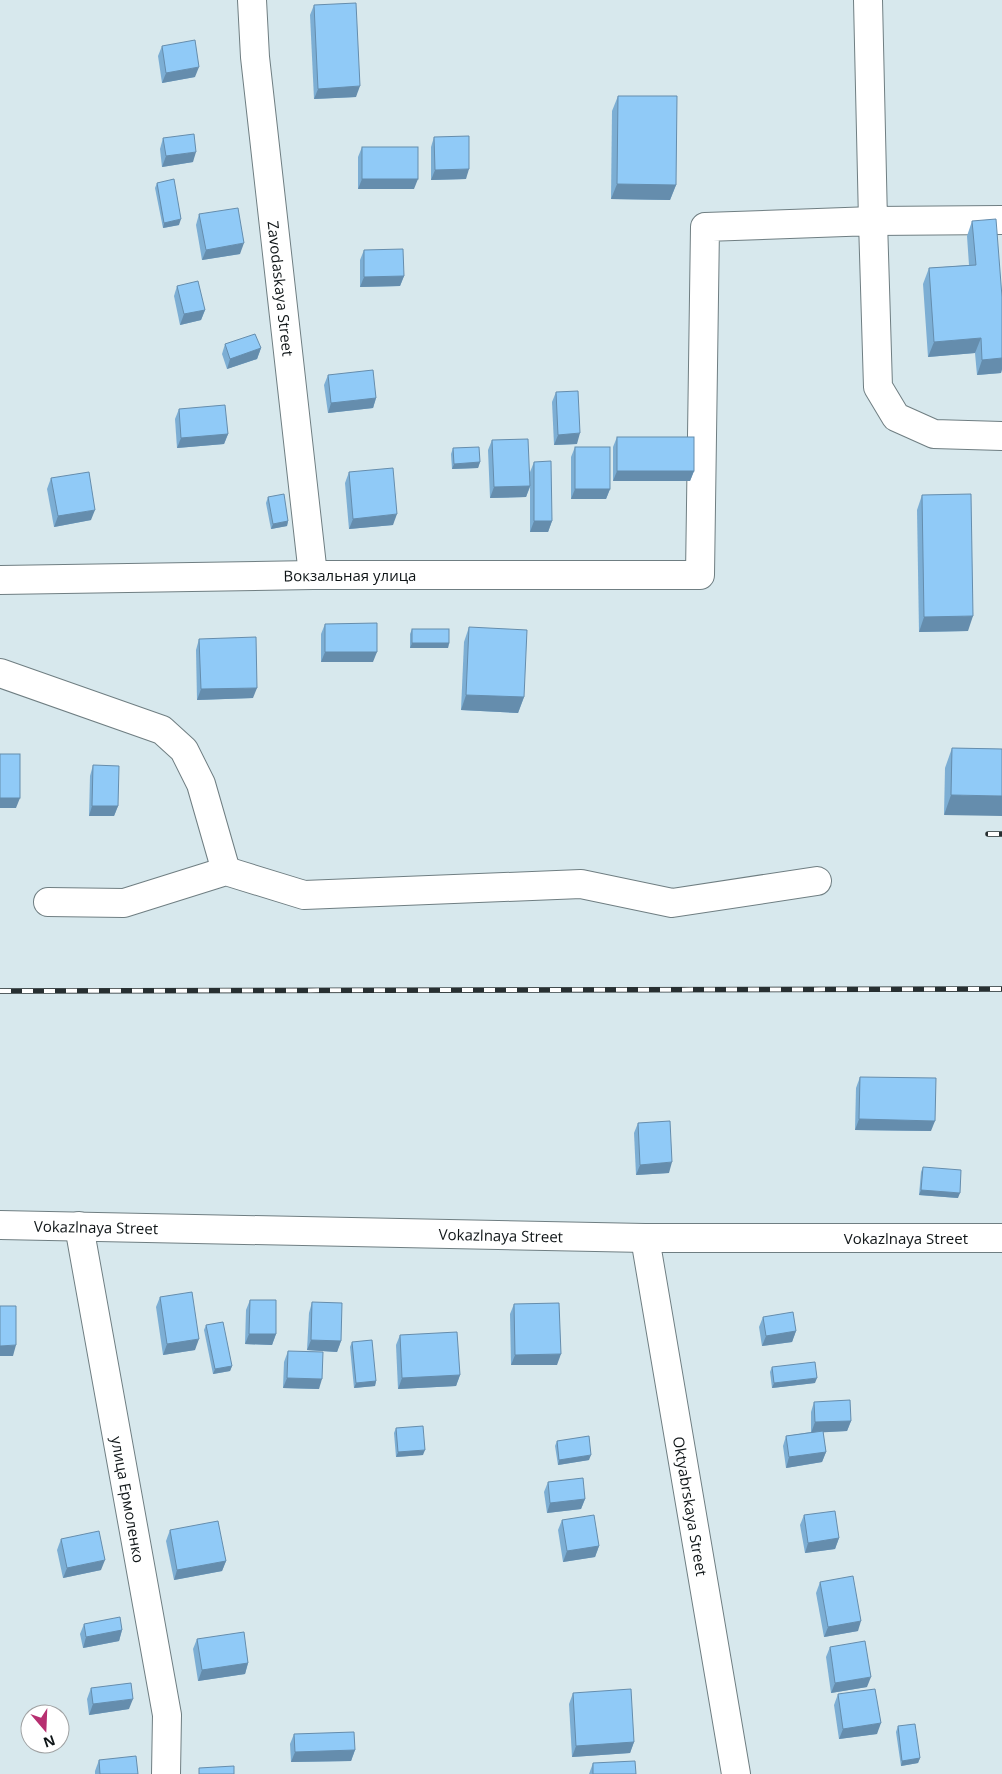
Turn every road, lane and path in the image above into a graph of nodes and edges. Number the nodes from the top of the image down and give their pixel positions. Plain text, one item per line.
1 (252, 0) edge
2 (868, 0) edge
3 (1002, 220) edge
4 (873, 221) junction
5 (1002, 436) edge
6 (313, 576) junction
7 (0, 580) edge
8 (0, 673) edge
9 (226, 871) junction
10 (817, 881) dead end
11 (48, 902) dead end
12 (0, 1225) edge
13 (78, 1226) junction
14 (645, 1238) junction
15 (1002, 1238) edge
16 (166, 1774) edge
17 (736, 1774) edge

1 - 6 street, Zavodaskaya Street
2 - 4 street
3 - 4 street
4 - 5 street
4 - 6 street, Вокзальная улица
6 - 7 street, Вокзальная улица
8 - 9 street
9 - 10 street
9 - 11 street
12 - 13 street, Vokazlnaya Street
13 - 14 street, Vokazlnaya Street
13 - 16 street, улица Ермоленко
14 - 15 street, Vokazlnaya Street
14 - 17 street, Oktyabrskaya Street

